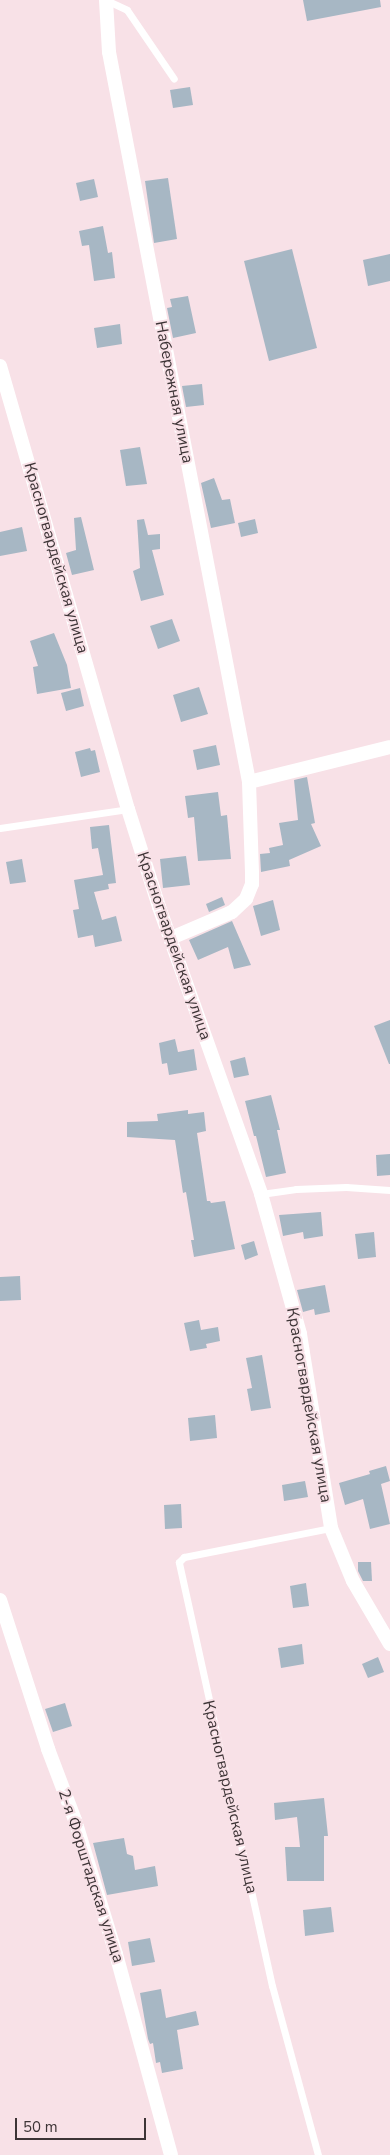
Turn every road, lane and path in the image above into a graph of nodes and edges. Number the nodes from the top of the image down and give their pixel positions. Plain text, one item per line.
1 (106, 0) edge
2 (174, 79) dead end
3 (0, 366) edge
4 (390, 747) edge
5 (249, 782) junction
6 (128, 808) junction
7 (0, 828) edge
8 (171, 938) junction
9 (390, 1190) edge
10 (261, 1194) junction
11 (331, 1528) junction
12 (0, 1600) edge
13 (390, 1644) edge
14 (171, 2155) edge
15 (318, 2155) edge

1 - 2 lane
1 - 5 street, Набережная улица
3 - 6 street, Красногвардейская улица
4 - 5 street
5 - 8 street, Набережная улица
6 - 7 lane
6 - 8 street, Красногвардейская улица
8 - 10 street, Красногвардейская улица
9 - 10 lane
10 - 11 street, Красногвардейская улица
11 - 13 street, Красногвардейская улица
11 - 15 lane, Красногвардейская улица
12 - 14 street, 2-я Форштадская улица

